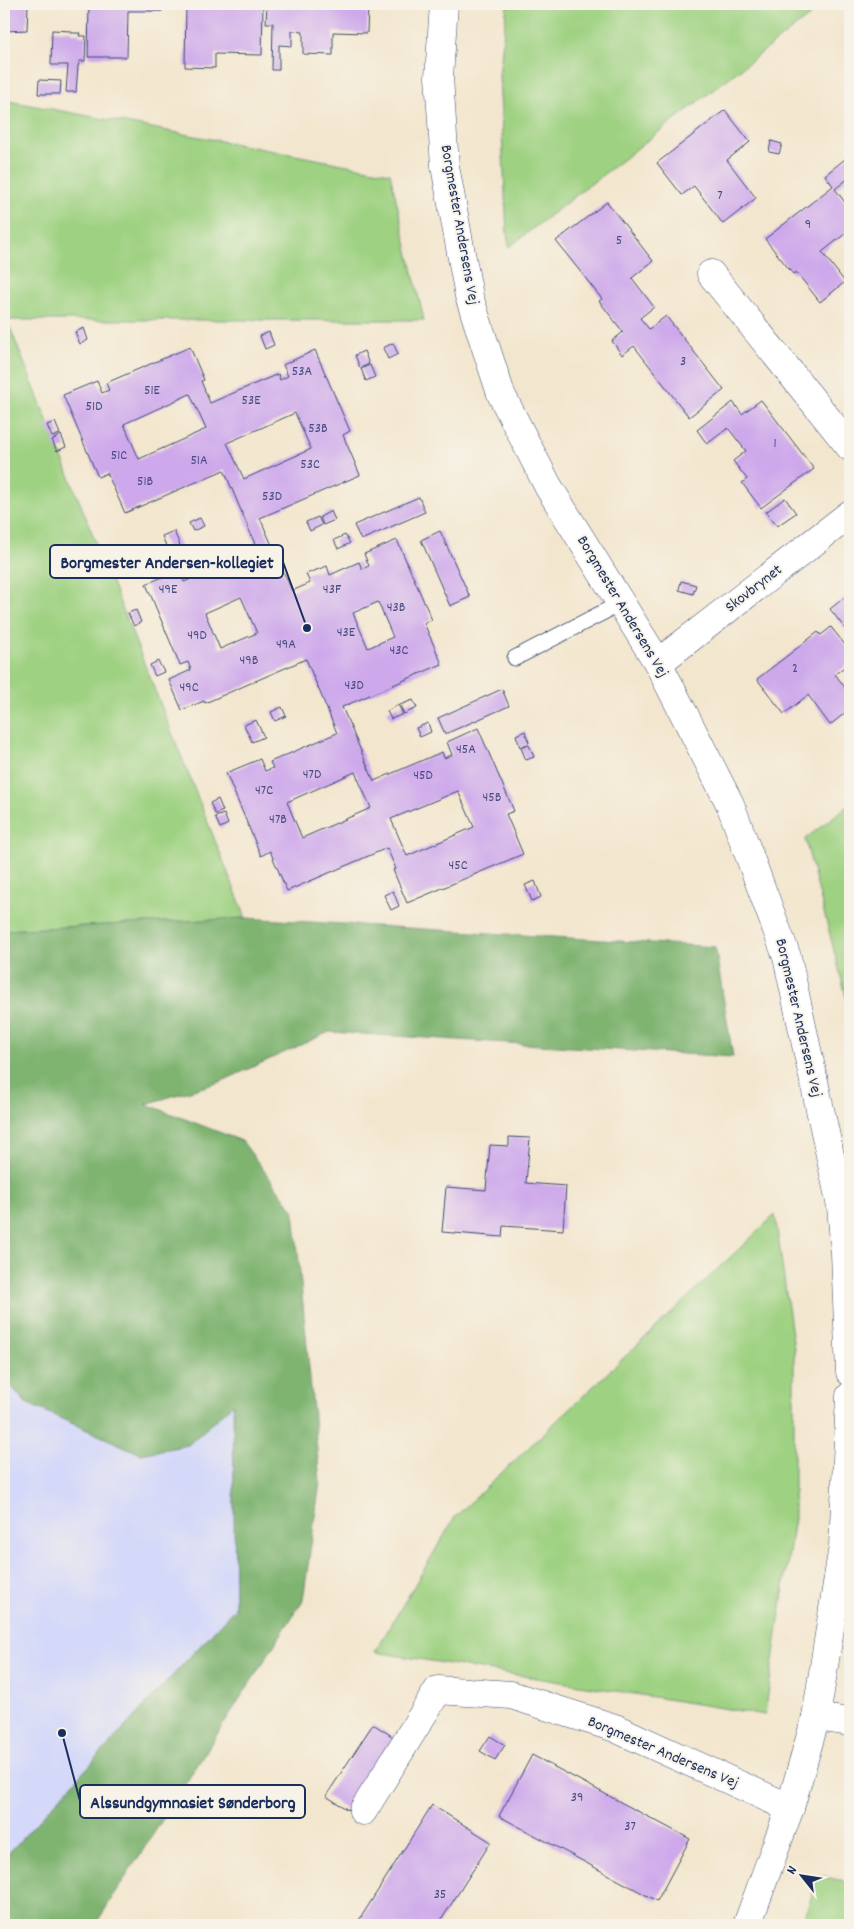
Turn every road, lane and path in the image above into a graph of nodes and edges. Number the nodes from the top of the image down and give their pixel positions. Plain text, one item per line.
1 (444, 4) edge
2 (711, 274) dead end
3 (850, 447) edge
4 (850, 514) edge
5 (621, 603) junction
6 (515, 658) dead end
7 (658, 663) junction
8 (846, 1206) edge
9 (850, 1372) edge
10 (850, 1396) edge
11 (816, 1717) junction
12 (850, 1722) edge
13 (790, 1808) junction
14 (363, 1811) dead end
15 (747, 1925) edge

1 - 5 street, Borgmester Andersens Vej
2 - 3 street
4 - 7 street, Skovbrynet
5 - 6 lane
5 - 7 street, Borgmester Andersens Vej
7 - 8 street, Borgmester Andersens Vej
8 - 9 street, Borgmester Andersens Vej
10 - 11 street
11 - 12 street
11 - 13 street
13 - 14 street, Borgmester Andersens Vej
13 - 15 street

